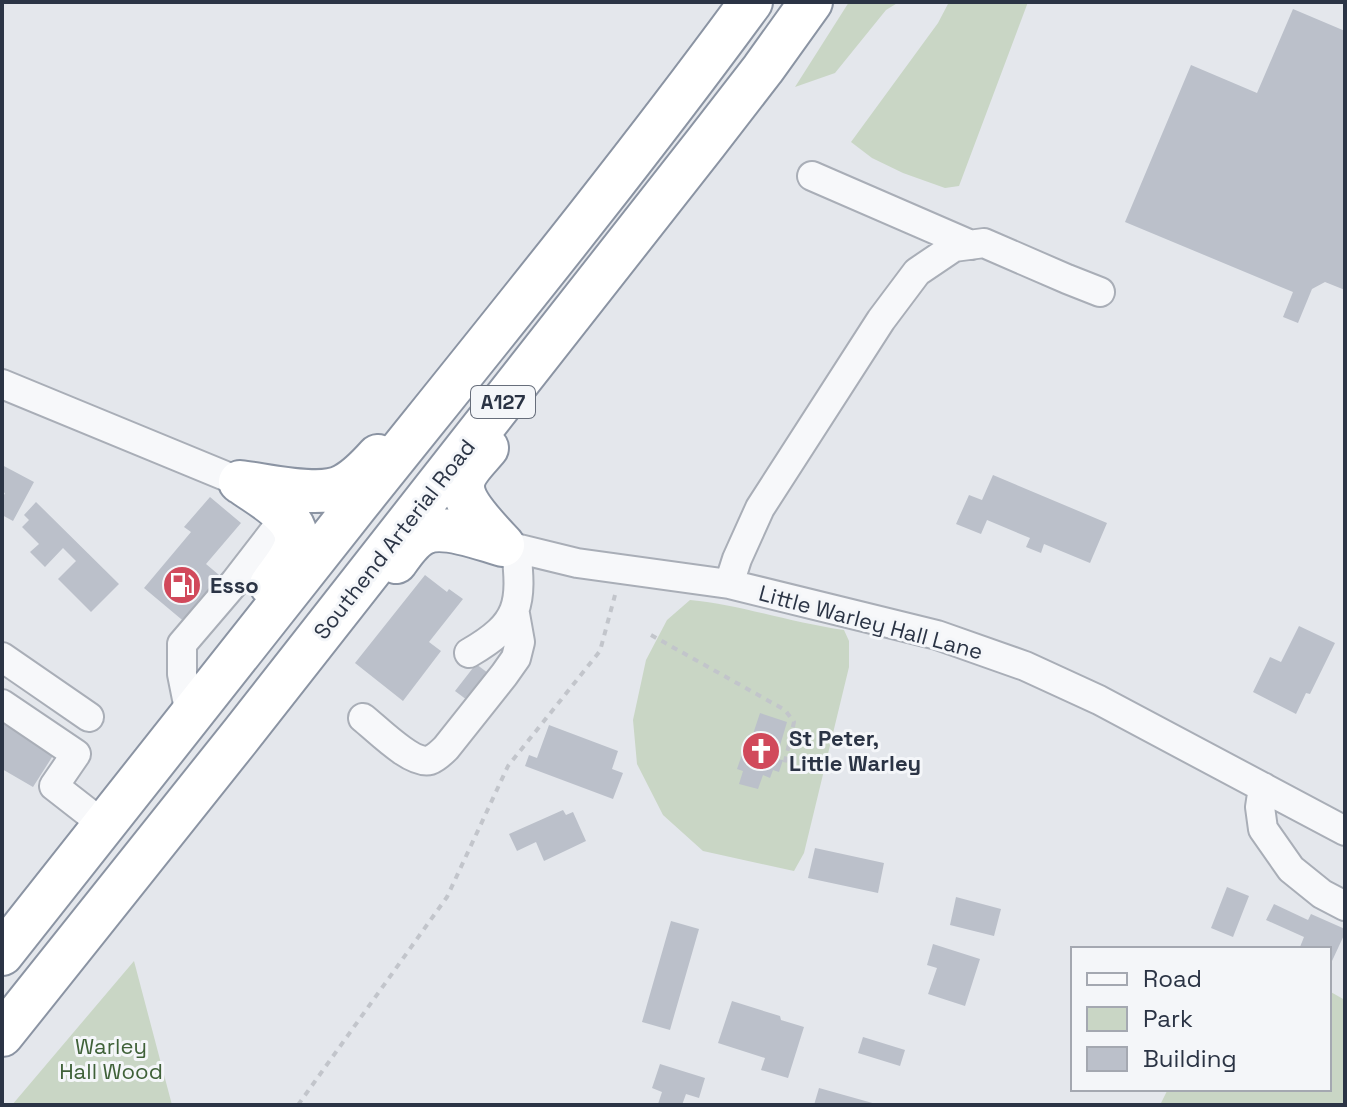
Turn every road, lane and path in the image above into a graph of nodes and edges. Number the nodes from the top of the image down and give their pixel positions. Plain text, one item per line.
1 (751, 2) edge
2 (811, 2) edge
3 (763, 69) junction
4 (812, 176) dead end
5 (971, 245) junction
6 (550, 266) junction
7 (1100, 292) dead end
8 (2, 384) edge
9 (240, 482) junction
10 (510, 547) junction
11 (621, 570) junction
12 (729, 584) junction
13 (515, 614) junction
14 (651, 635) dead end
15 (469, 653) dead end
16 (2, 657) edge
17 (2, 704) edge
18 (89, 717) dead end
19 (363, 718) dead end
20 (242, 734) junction
21 (158, 756) junction
22 (784, 766) dead end
23 (1263, 787) junction
24 (104, 825) junction
25 (1345, 831) edge
26 (1345, 906) edge
27 (2, 954) edge
28 (2, 1035) edge
29 (298, 1105) edge

1 - 6 highway, A127
2 - 3 highway, Southend Arterial Road / A127
3 - 10 highway
3 - 20 highway, Southend Arterial Road / A127
4 - 5 street
5 - 7 street
5 - 12 street
6 - 9 highway
6 - 21 highway, A127
8 - 9 street
9 - 21 highway
10 - 11 street, Little Warley Hall Lane
10 - 13 street
10 - 20 highway
11 - 12 street, Little Warley Hall Lane
11 - 29 path
12 - 23 street, Little Warley Hall Lane
13 - 15 street
13 - 19 street
14 - 22 path
16 - 18 street
17 - 24 street
20 - 28 highway, Southend Arterial Road / A127
21 - 24 highway, A127
23 - 25 street, Little Warley Hall Lane
23 - 26 street
24 - 27 highway, A127

